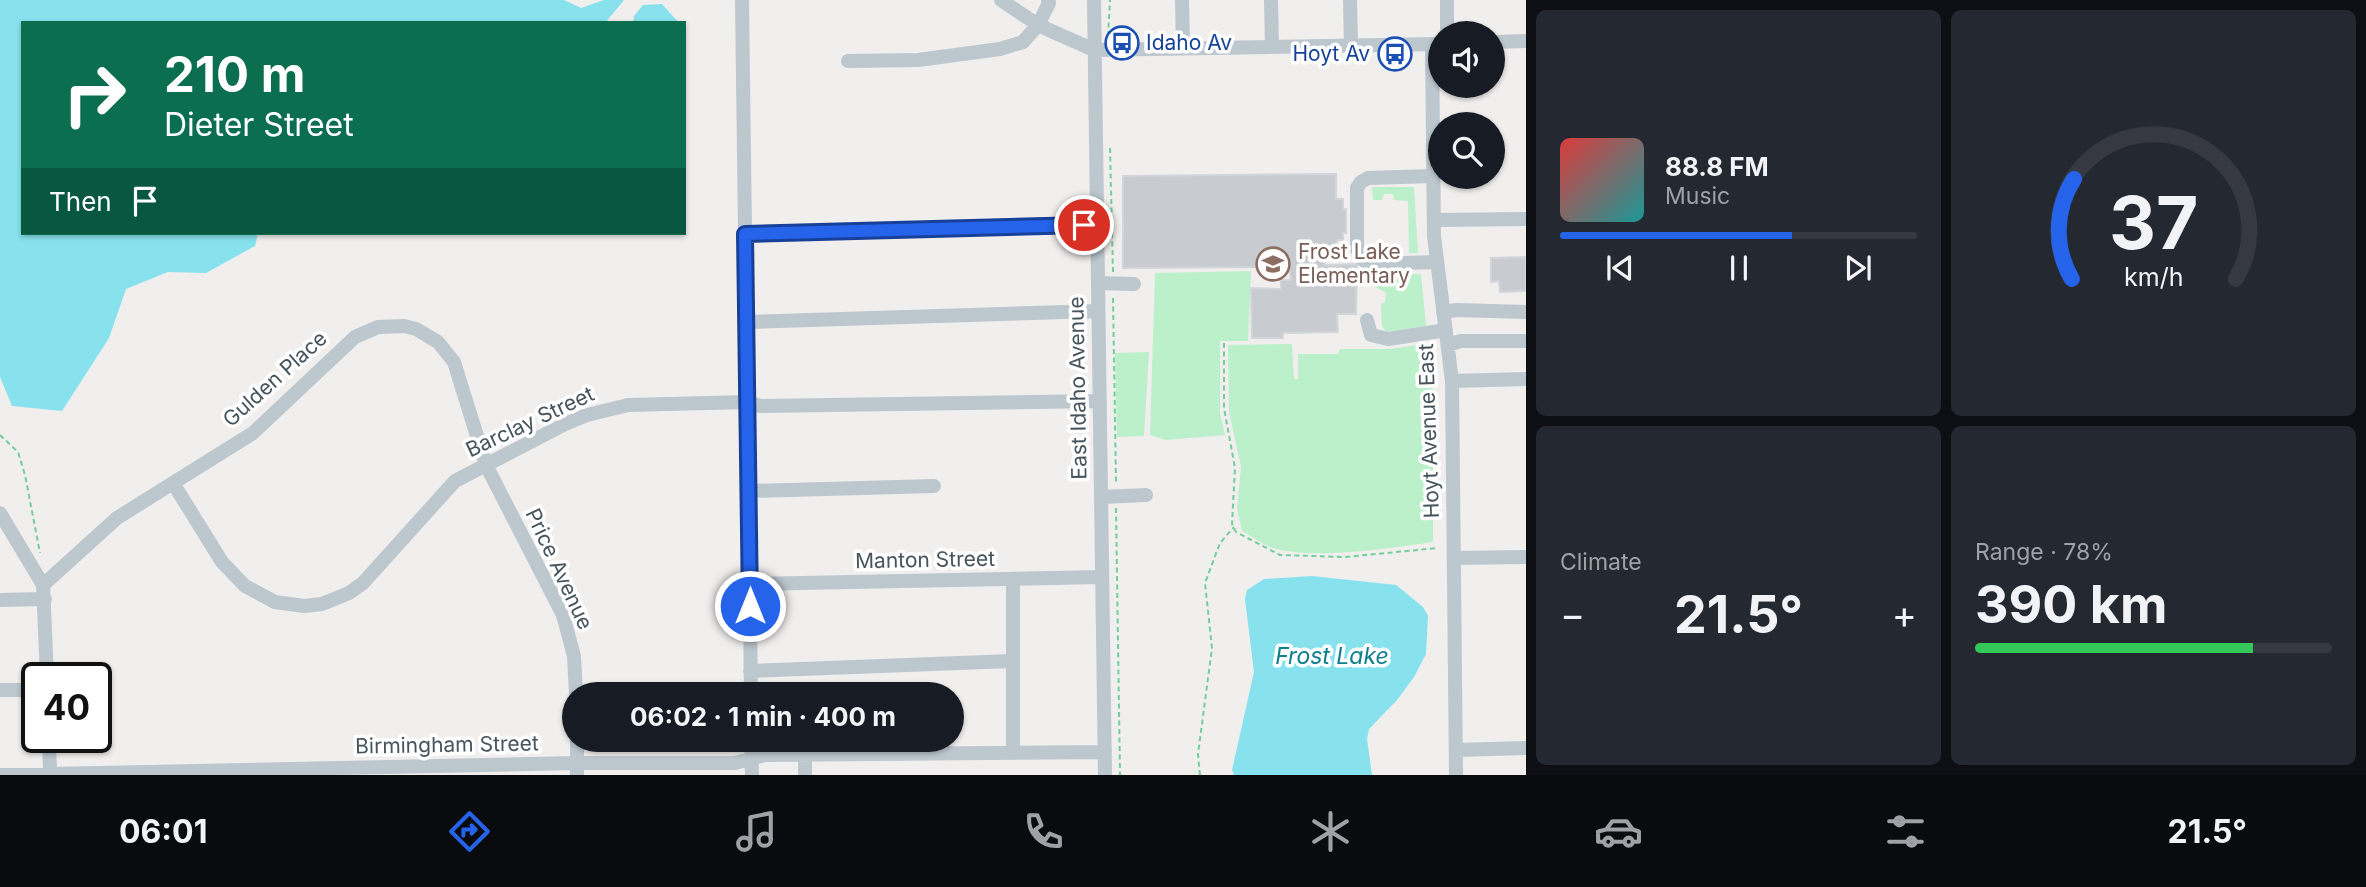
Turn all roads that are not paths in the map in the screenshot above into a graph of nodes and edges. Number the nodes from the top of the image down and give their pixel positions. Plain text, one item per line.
1 (742, 0) edge
2 (1001, 0) edge
3 (1048, 0) edge
4 (1094, 0) edge
5 (1182, 0) edge
6 (1271, 0) edge
7 (1350, 0) edge
8 (1447, 0) edge
9 (1447, 21) edge
10 (1038, 25) junction
11 (1526, 41) edge
12 (1505, 42) edge
13 (1428, 44) edge
14 (1351, 45) junction
15 (1272, 47) junction
16 (1183, 48) junction
17 (1094, 50) junction
18 (848, 61) dead end
19 (1428, 176) edge
20 (1433, 189) edge
21 (1526, 219) edge
22 (1434, 220) junction
23 (1097, 224) junction
24 (745, 234) junction
25 (1437, 262) junction
26 (1098, 283) junction
27 (1134, 284) dead end
28 (1098, 311) junction
29 (1443, 312) junction
30 (1526, 312) edge
31 (1367, 320) dead end
32 (747, 321) junction
33 (1446, 330) junction
34 (1526, 341) edge
35 (1448, 345) junction
36 (1526, 379) edge
37 (1452, 380) junction
38 (1100, 401) junction
39 (747, 402) junction
40 (486, 465) junction
41 (173, 483) junction
42 (934, 486) dead end
43 (749, 491) junction
44 (1146, 495) dead end
45 (1101, 497) junction
46 (0, 513) edge
47 (1526, 557) edge
48 (1454, 558) junction
49 (1102, 577) junction
50 (1013, 579) junction
51 (750, 584) junction
52 (44, 592) junction
53 (0, 600) edge
54 (1013, 661) junction
55 (46, 662) edge
56 (750, 671) junction
57 (575, 682) edge
58 (750, 682) edge
59 (0, 690) edge
60 (21, 690) edge
61 (1526, 748) edge
62 (1456, 750) junction
63 (752, 752) edge
64 (1105, 752) junction
65 (49, 753) edge
66 (1013, 753) junction
67 (805, 755) junction
68 (752, 758) junction
69 (577, 769) edge
70 (401, 771) edge
71 (0, 775) edge
72 (50, 775) edge
73 (752, 775) edge
74 (805, 775) edge
75 (1105, 775) edge
76 (1456, 775) edge

1 - 24 street
2 - 10 street
3 - 10 street
4 - 17 street, East Idaho Avenue
5 - 16 street
6 - 15 street
7 - 14 street
8 - 9 street
10 - 17 street
10 - 18 street
11 - 12 street
13 - 14 street
14 - 15 street
15 - 16 street
16 - 17 street
17 - 23 street, East Idaho Avenue
19 - 25 street
20 - 22 street, Hoyt Avenue East
21 - 22 street
22 - 25 street, Hoyt Avenue East
23 - 24 street
23 - 26 street, East Idaho Avenue
24 - 32 street
25 - 29 street, Hoyt Avenue East
26 - 27 street
26 - 28 street, East Idaho Avenue
28 - 32 street
28 - 38 street, East Idaho Avenue
29 - 30 street
29 - 33 street, Hoyt Avenue East
31 - 33 street
32 - 39 street
33 - 35 street, Hoyt Avenue East
34 - 35 street
35 - 37 street, Hoyt Avenue East
36 - 37 street
37 - 48 street, Hoyt Avenue East
38 - 39 street, Barclay Street
38 - 45 street, East Idaho Avenue
39 - 40 street, Barclay Street
39 - 43 street
40 - 41 street, Barclay Street
40 - 41 street, Gulden Place
40 - 57 street, Price Avenue
41 - 52 street, Gulden Place
42 - 43 street
43 - 51 street
44 - 45 street
45 - 49 street, East Idaho Avenue
46 - 52 street
47 - 48 street
48 - 62 street, Hoyt Avenue East
49 - 50 street, Manton Street
49 - 64 street, East Idaho Avenue
50 - 51 street, Manton Street
50 - 54 street
51 - 56 street
52 - 53 street
52 - 55 street
54 - 56 street
54 - 66 street
56 - 58 street
59 - 60 street
61 - 62 street
62 - 76 street, Hoyt Avenue East
63 - 68 street
64 - 66 street, Birmingham Street
64 - 75 street, East Idaho Avenue
65 - 72 street
66 - 67 street, Birmingham Street
67 - 68 street, Birmingham Street
67 - 74 street
68 - 69 street, Birmingham Street
68 - 73 street
69 - 70 street, Birmingham Street
70 - 72 street, Birmingham Street
71 - 72 street, Birmingham Street

